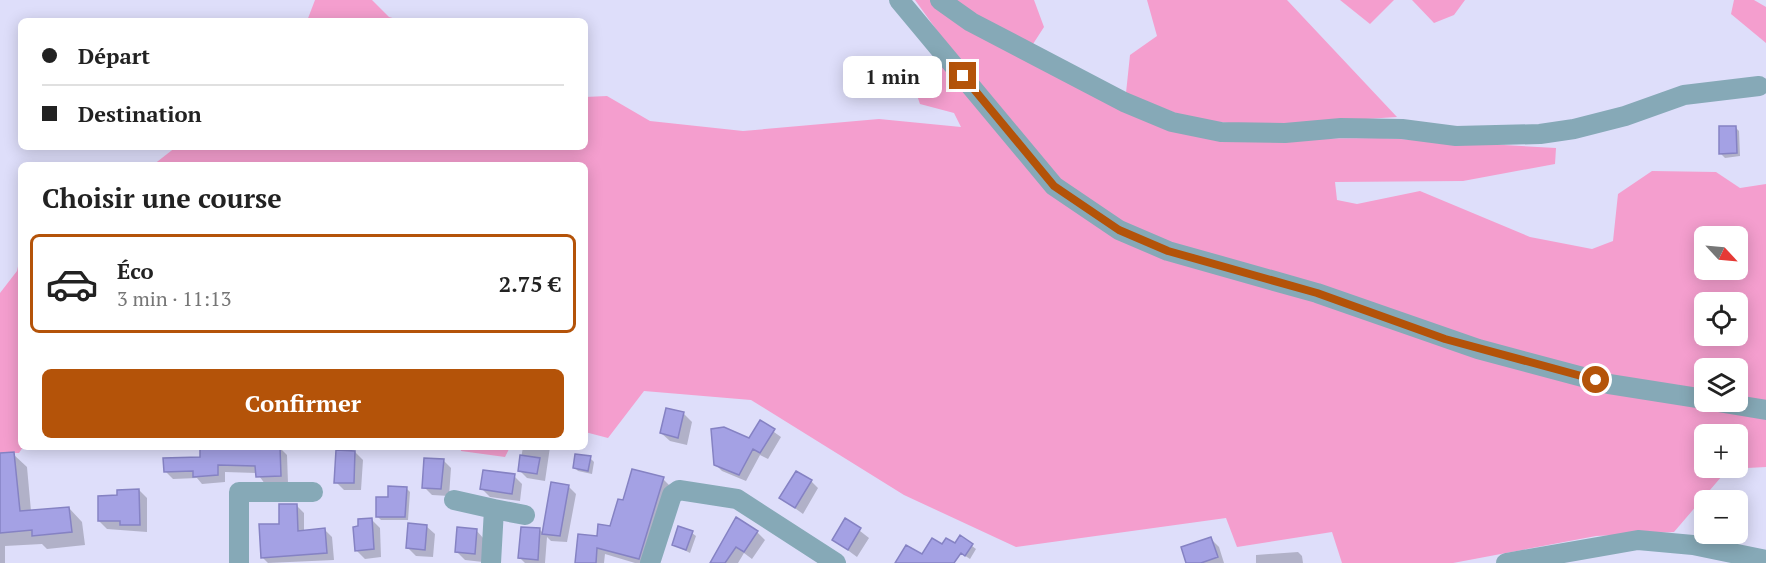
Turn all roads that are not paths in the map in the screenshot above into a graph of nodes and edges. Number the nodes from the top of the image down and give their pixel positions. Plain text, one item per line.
1 (899, 0) edge
2 (940, 0) edge
3 (1760, 86) dead end
4 (1694, 397) edge
5 (1748, 407) edge
6 (1766, 410) edge
7 (313, 492) dead end
8 (454, 500) dead end
9 (494, 509) junction
10 (525, 515) dead end
11 (1766, 560) edge
12 (239, 563) edge
13 (491, 563) edge
14 (650, 563) edge
15 (836, 563) edge
16 (1506, 563) edge

1 - 4 street
2 - 3 street
5 - 6 street
7 - 12 street
8 - 9 street
9 - 10 street
9 - 13 street
11 - 16 street
14 - 15 street

